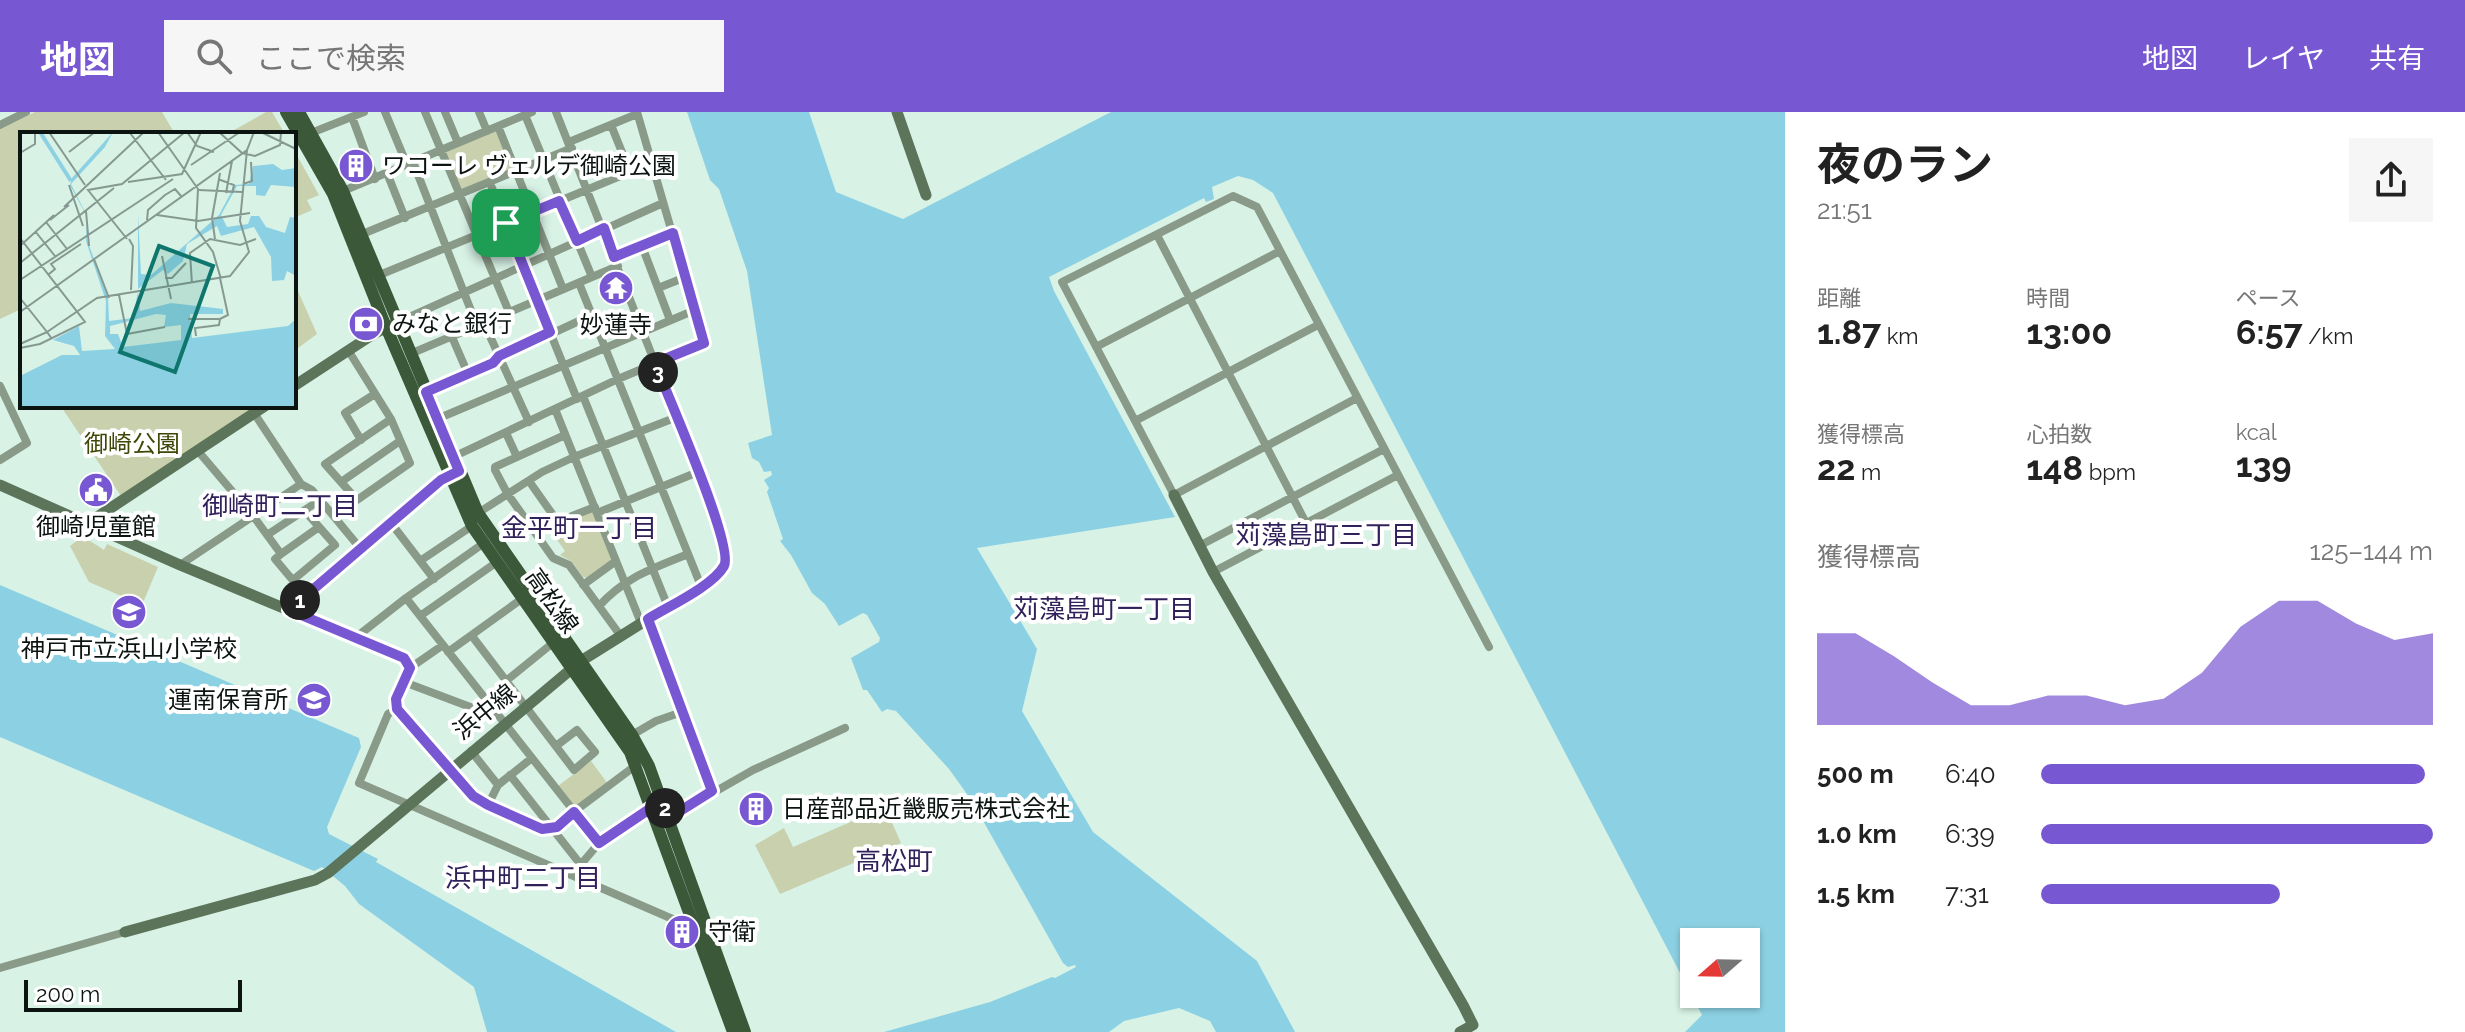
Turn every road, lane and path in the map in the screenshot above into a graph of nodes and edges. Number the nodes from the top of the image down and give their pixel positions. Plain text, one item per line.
1 (25, 112) edge
2 (286, 112) edge
3 (299, 112) edge
4 (364, 112) edge
5 (385, 112) edge
6 (425, 112) edge
7 (445, 112) edge
8 (479, 112) edge
9 (897, 112) edge
10 (558, 113) edge
11 (637, 113) edge
12 (524, 114) edge
13 (352, 117) junction
14 (0, 125) edge
15 (611, 125) junction
16 (498, 126) junction
17 (487, 131) junction
18 (311, 133) junction
19 (458, 143) junction
20 (571, 145) junction
21 (441, 150) junction
22 (543, 160) junction
23 (410, 163) junction
24 (652, 163) junction
25 (516, 171) junction
26 (630, 172) junction
27 (387, 173) junction
28 (375, 179) junction
29 (490, 183) junction
30 (588, 189) junction
31 (343, 191) junction
32 (926, 195) dead end
33 (460, 196) junction
34 (559, 201) junction
35 (663, 203) junction
36 (431, 207) junction
37 (533, 212) junction
38 (405, 218) junction
39 (506, 223) junction
40 (604, 228) junction
41 (673, 233) junction
42 (360, 235) junction
43 (476, 235) junction
44 (1157, 235) junction
45 (577, 241) junction
46 (642, 246) junction
47 (447, 247) junction
48 (1280, 251) junction
49 (549, 253) junction
50 (616, 262) junction
51 (523, 265) junction
52 (377, 276) junction
53 (592, 277) junction
54 (686, 277) junction
55 (494, 279) junction
56 (579, 283) junction
57 (658, 288) junction
58 (563, 289) junction
59 (465, 292) junction
60 (1190, 299) junction
61 (537, 300) junction
62 (695, 310) junction
63 (509, 312) junction
64 (592, 315) junction
65 (670, 320) junction
66 (480, 324) junction
67 (391, 325) junction
68 (1318, 325) junction
69 (641, 331) junction
70 (550, 332) junction
71 (452, 337) junction
72 (604, 347) junction
73 (1096, 347) junction
74 (348, 350) junction
75 (410, 354) junction
76 (499, 356) junction
77 (655, 363) junction
78 (563, 365) junction
79 (1228, 372) junction
80 (468, 374) junction
81 (618, 379) junction
82 (296, 385) edge
83 (0, 386) edge
84 (513, 386) junction
85 (426, 392) junction
86 (375, 394) junction
87 (580, 398) junction
88 (1357, 398) junction
89 (262, 408) edge
90 (555, 409) junction
91 (254, 413) junction
92 (677, 417) junction
93 (391, 419) junction
94 (436, 419) junction
95 (1135, 421) junction
96 (529, 422) junction
97 (506, 433) junction
98 (639, 433) junction
99 (565, 435) junction
100 (361, 440) junction
101 (400, 441) junction
102 (603, 446) junction
103 (0, 447) edge
104 (1267, 447) junction
105 (1384, 449) junction
106 (198, 451) junction
107 (453, 457) junction
108 (517, 457) junction
109 (574, 457) junction
110 (2, 459) edge
111 (698, 472) junction
112 (454, 473) junction
113 (1398, 475) junction
114 (529, 481) junction
115 (341, 482) junction
116 (301, 484) junction
117 (0, 485) edge
118 (662, 488) junction
119 (507, 493) junction
120 (1174, 495) junction
121 (1292, 497) junction
122 (320, 500) junction
123 (626, 502) junction
124 (596, 510) junction
125 (305, 511) junction
126 (478, 513) junction
127 (254, 517) junction
128 (391, 523) junction
129 (1306, 523) junction
130 (85, 525) junction
131 (472, 526) junction
132 (319, 527) junction
133 (267, 535) junction
134 (484, 543) junction
135 (1199, 546) junction
136 (360, 548) junction
137 (281, 554) junction
138 (688, 554) junction
139 (726, 558) joint
140 (420, 561) junction
141 (616, 561) junction
142 (497, 562) junction
143 (180, 565) junction
144 (652, 569) junction
145 (1213, 572) junction
146 (434, 579) junction
147 (293, 580) junction
148 (625, 582) junction
149 (583, 585) junction
150 (701, 586) junction
151 (306, 596) junction
152 (406, 598) junction
153 (523, 598) junction
154 (599, 606) junction
155 (668, 607) junction
156 (289, 610) junction
157 (420, 616) junction
158 (644, 621) junction
159 (620, 635) junction
160 (472, 636) junction
161 (355, 638) junction
162 (554, 642) junction
163 (1489, 647) dead end
164 (446, 649) junction
165 (577, 665) junction
166 (410, 668) junction
167 (506, 681) junction
168 (404, 682) junction
169 (485, 699) junction
170 (526, 707) junction
171 (397, 709) junction
172 (682, 712) junction
173 (505, 724) junction
174 (845, 728) dead end
175 (632, 735) junction
176 (556, 746) junction
177 (470, 751) junction
178 (532, 758) junction
179 (635, 766) junction
180 (450, 769) junction
181 (510, 775) junction
182 (498, 785) junction
183 (712, 791) junction
184 (406, 805) junction
185 (488, 805) junction
186 (657, 805) junction
187 (574, 812) junction
188 (669, 818) junction
189 (553, 829) junction
190 (599, 843) junction
191 (581, 865) junction
192 (572, 875) junction
193 (696, 929) junction
194 (125, 932) joint
195 (710, 933) junction
196 (0, 968) edge
197 (733, 1032) edge
198 (745, 1032) edge
199 (1460, 1032) edge

1 - 14 street
2 - 67 main road, 高松線
3 - 18 main road, 高松線
4 - 13 street
5 - 23 street
6 - 21 street
7 - 19 street
8 - 17 street
9 - 32 street
10 - 20 street
11 - 15 street
11 - 24 street
12 - 16 street
12 - 22 street
13 - 18 street
13 - 28 street
15 - 20 street
15 - 26 street
16 - 17 street
16 - 25 street
17 - 19 street
18 - 31 main road, 高松線
19 - 21 street
20 - 22 street
20 - 30 street
21 - 23 street
21 - 33 street
22 - 25 street
22 - 34 street
23 - 27 street
23 - 36 street
24 - 26 street
24 - 35 street
25 - 29 street
25 - 37 street
26 - 30 street
27 - 28 street
27 - 38 street
28 - 31 street
29 - 33 street
29 - 39 street
30 - 34 street
30 - 40 street
31 - 42 main road, 高松線
33 - 36 street
33 - 43 street
34 - 37 street
34 - 45 street
35 - 40 street
35 - 41 street
36 - 38 street
36 - 47 street
37 - 39 street
37 - 49 street
38 - 42 street
39 - 43 street
39 - 51 street
40 - 45 street
40 - 50 street
41 - 46 street
41 - 54 street
42 - 52 main road, 高松線
43 - 47 street
43 - 55 street
44 - 48 street
44 - 60 street
44 - 73 street
45 - 49 street
45 - 53 street
46 - 50 street
46 - 57 street
47 - 52 street
47 - 59 street
48 - 60 street
48 - 68 street
49 - 51 street
49 - 58 street
50 - 53 street
50 - 69 street
51 - 55 street
51 - 61 street
52 - 67 main road, 高松線
53 - 56 street
54 - 57 street
54 - 62 street
55 - 59 street
55 - 63 street
56 - 58 street
56 - 64 street
57 - 65 street
58 - 61 street
59 - 66 street
59 - 67 street
60 - 73 street
60 - 79 street
61 - 63 street
61 - 70 street
62 - 65 street
62 - 77 street
63 - 66 street
64 - 70 street
64 - 72 street
65 - 69 street
66 - 71 street
66 - 76 street
67 - 74 street
67 - 75 main road, 高松線
67 - 112 main road, 高松線
68 - 79 street
68 - 88 street
69 - 72 street
69 - 77 street
70 - 76 street
70 - 78 street
71 - 75 street
71 - 80 street
72 - 78 street
72 - 81 street
73 - 95 street
74 - 82 street
74 - 86 street
75 - 85 main road, 高松線
76 - 80 street
76 - 84 street
77 - 81 street
77 - 92 street
78 - 84 street
78 - 87 street
79 - 95 street
79 - 104 street
80 - 85 street
81 - 87 street
81 - 98 street
83 - 110 street
84 - 94 street
84 - 96 street
85 - 94 main road, 高松線
86 - 93 street
86 - 100 street
87 - 90 street
87 - 102 street
88 - 104 street
88 - 105 street
89 - 91 street
90 - 96 street
90 - 99 street
91 - 106 street
91 - 116 street
92 - 98 street
92 - 111 street
93 - 100 street
93 - 101 street
94 - 107 main road, 高松線
95 - 120 street
96 - 97 street
97 - 107 street
97 - 108 street
98 - 102 street
98 - 118 street
99 - 108 street
99 - 109 street
100 - 115 street
101 - 115 street
101 - 115 street
102 - 109 street
102 - 123 street
103 - 110 street
104 - 120 street
104 - 121 street
105 - 113 street
105 - 121 street
106 - 127 street
106 - 130 street
107 - 112 main road, 高松線
108 - 119 street
109 - 114 street
109 - 124 street
111 - 118 street
111 - 139 street
112 - 126 main road, 高松線
112 - 128 street
112 - 131 main road, 高松線
113 - 129 street
113 - 163 street
114 - 119 street
114 - 124 street
116 - 122 street
116 - 127 street
117 - 130 street
118 - 123 street
118 - 138 street
119 - 126 street
119 - 149 street
120 - 135 street
121 - 129 street
121 - 135 street
122 - 125 street
122 - 136 street
123 - 124 street
123 - 144 street
124 - 141 street
125 - 132 street
125 - 133 street
126 - 165 main road, 高松線
127 - 133 street
127 - 143 street
128 - 136 street
128 - 140 street
129 - 145 street
130 - 143 street
131 - 134 main road, 高松線
131 - 140 street
132 - 137 street
132 - 147 street
133 - 137 street
134 - 142 main road, 高松線
134 - 146 street
135 - 145 street
136 - 151 street
137 - 147 street
138 - 144 street
138 - 150 street
139 - 150 street, 浜中線
140 - 146 street
141 - 148 street
141 - 149 street
142 - 153 main road, 高松線
142 - 157 street
143 - 156 street
144 - 148 street
144 - 155 street
145 - 199 street
146 - 152 street
147 - 151 street
148 - 154 street
148 - 158 street
149 - 154 street
150 - 155 street, 浜中線
151 - 156 street
152 - 157 street
152 - 161 street
153 - 160 street
153 - 162 main road, 高松線
154 - 159 street
155 - 158 street, 浜中線
156 - 161 street
157 - 164 street
158 - 159 street, 浜中線
158 - 172 street
159 - 165 street, 浜中線
160 - 164 street
160 - 167 street
161 - 166 street
162 - 165 main road, 高松線
162 - 167 street
164 - 166 street
164 - 169 street
165 - 170 street, 浜中線
165 - 175 main road, 高松線
165 - 179 main road, 高松線
166 - 168 street
167 - 170 street
168 - 169 street
168 - 171 street
169 - 173 street
170 - 173 street, 浜中線
170 - 176 street
171 - 180 street
171 - 184 street
172 - 175 street
172 - 183 street
173 - 177 street, 浜中線
173 - 178 street
174 - 183 street
175 - 186 main road, 高松線
176 - 176 street
177 - 180 street, 浜中線
177 - 182 street
178 - 181 street
178 - 187 street
179 - 186 main road, 高松線
179 - 187 street
180 - 184 street, 浜中線
180 - 185 street
181 - 182 street
181 - 189 street
182 - 185 street
183 - 188 street
184 - 192 street
184 - 194 street, 浜中線
185 - 189 street
186 - 188 main road, 高松線
186 - 190 street
186 - 193 main road, 高松線
187 - 189 street
187 - 190 street
188 - 195 main road, 高松線
189 - 191 street
190 - 191 street
191 - 192 street
192 - 193 street
193 - 195 street
193 - 197 main road, 高松線
194 - 196 street
195 - 198 main road, 高松線

